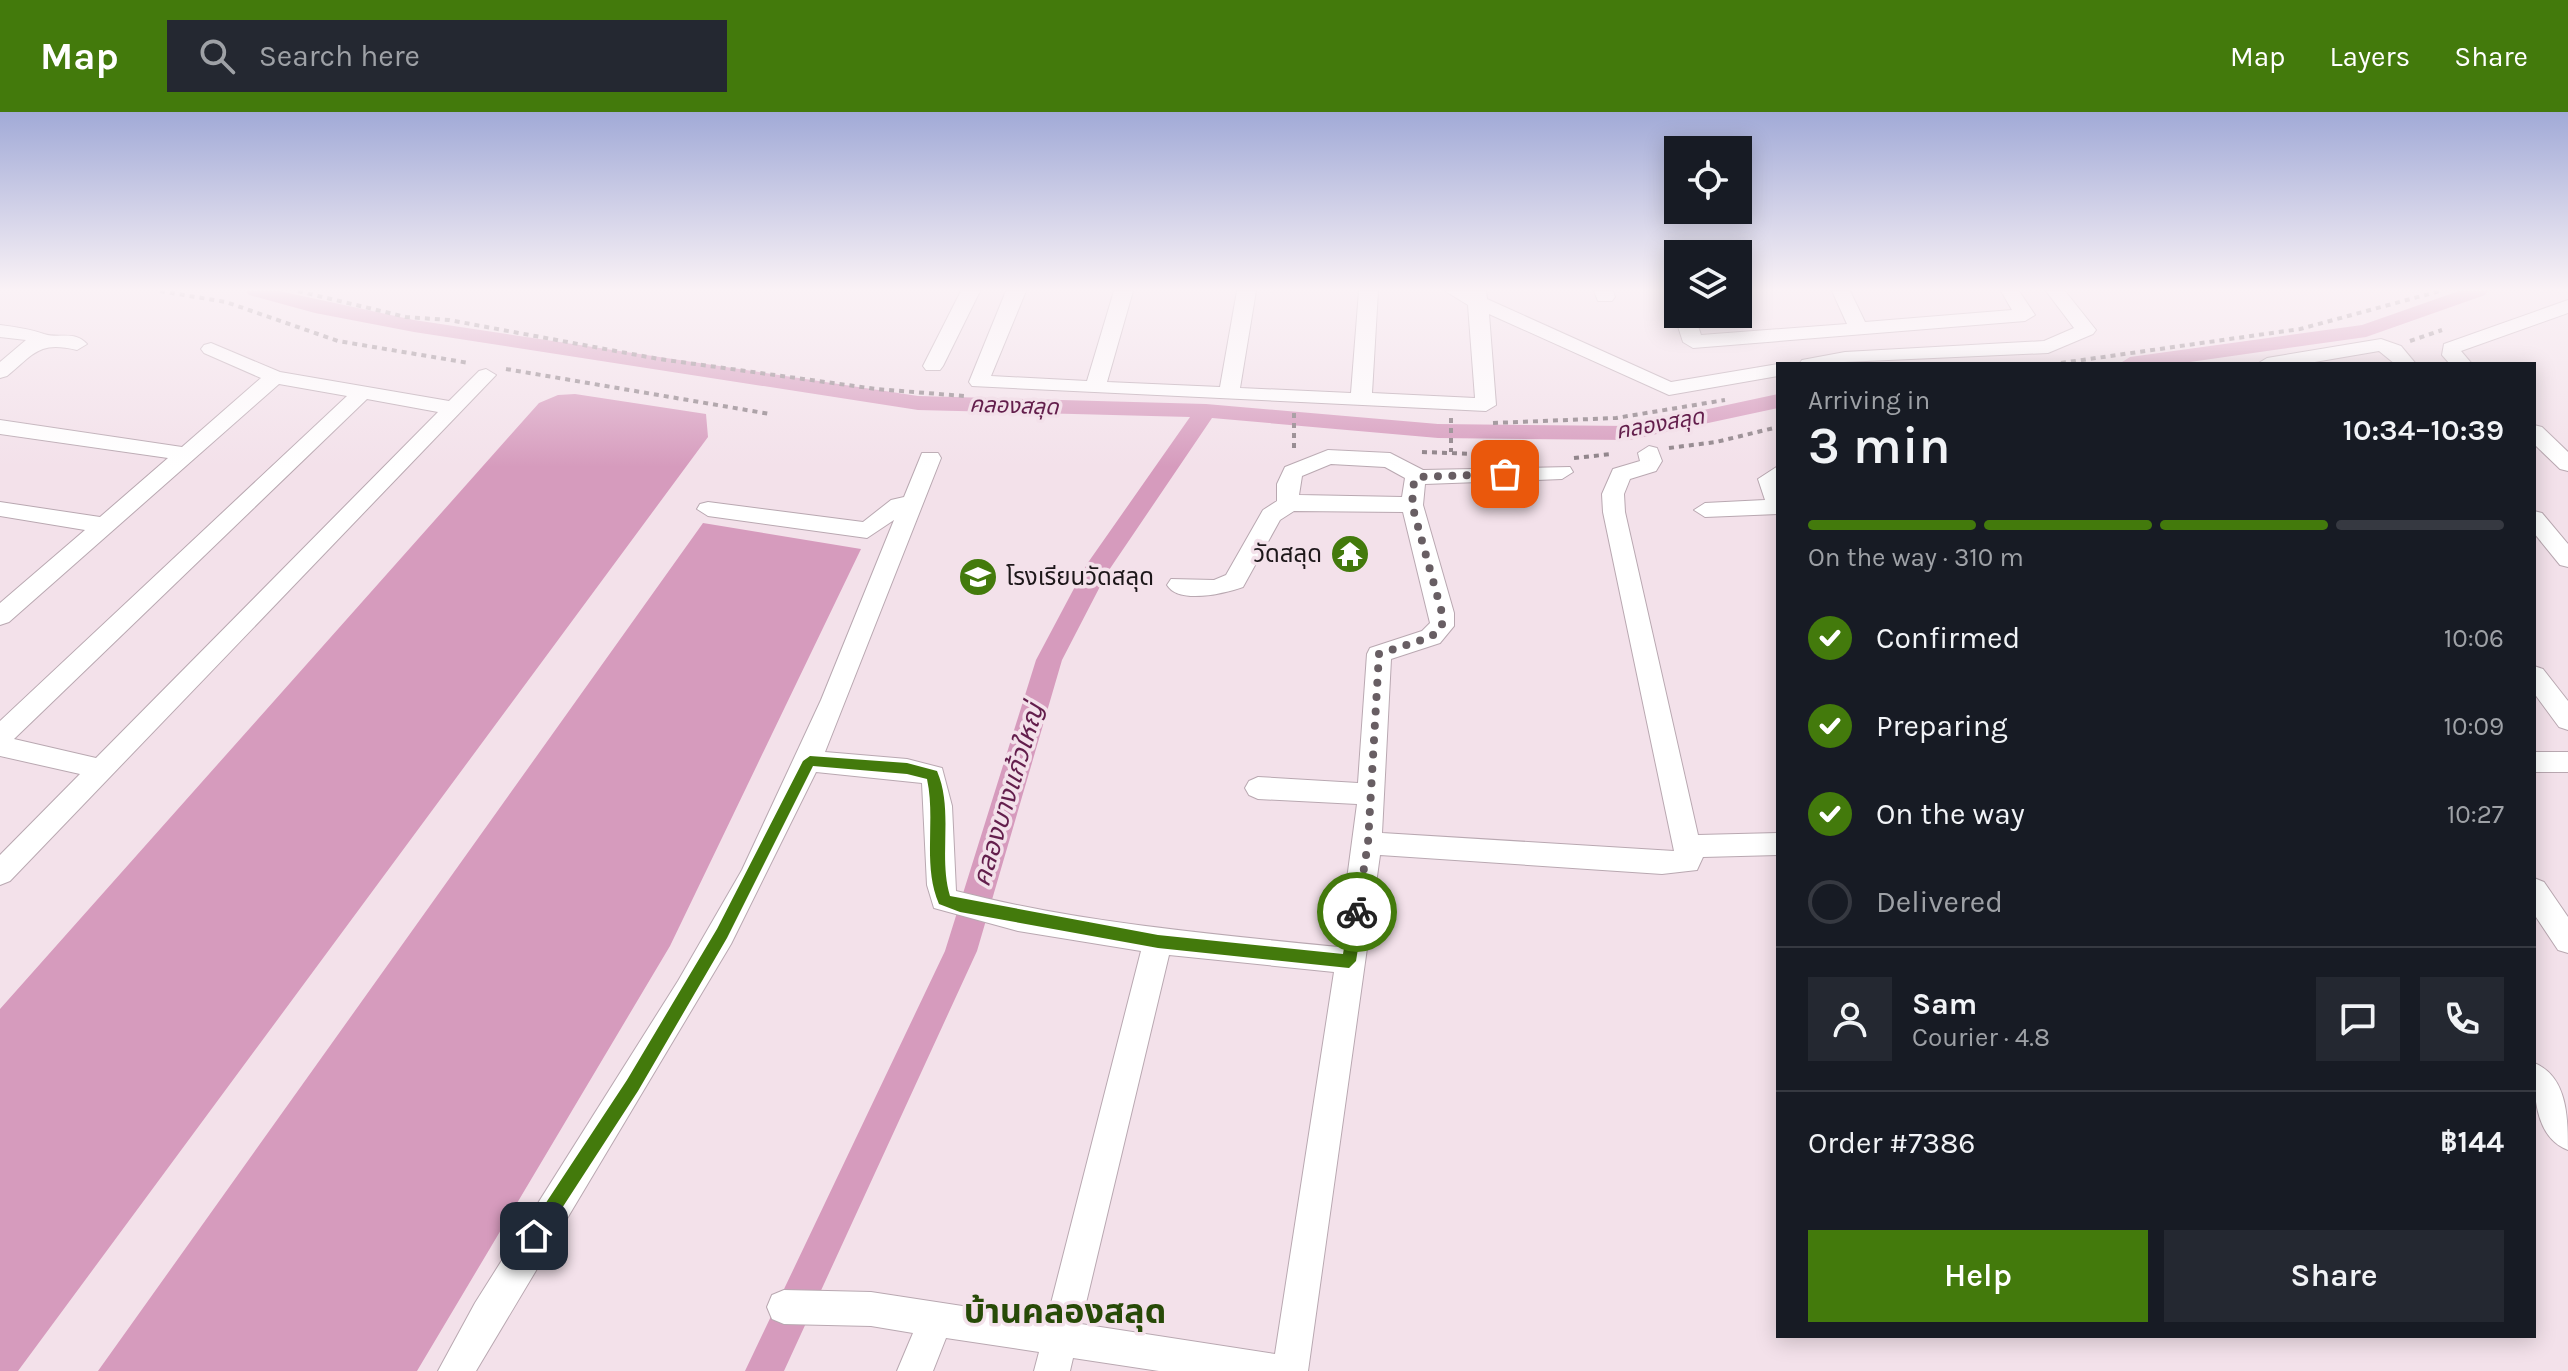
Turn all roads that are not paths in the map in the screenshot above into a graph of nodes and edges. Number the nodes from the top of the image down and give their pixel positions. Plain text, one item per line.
1 (26, 350) edge
2 (213, 350) edge
3 (941, 350) edge
4 (992, 350) edge
5 (1106, 350) edge
6 (1236, 350) edge
7 (1364, 350) edge
8 (1481, 350) edge
9 (1588, 350) edge
10 (1997, 350) edge
11 (2357, 350) edge
12 (1821, 362) edge
13 (2296, 362) edge
14 (933, 366) dead end
15 (488, 369) road end
16 (1776, 370) edge
17 (0, 372) edge
18 (275, 377) junction
19 (1096, 386) junction
20 (361, 394) junction
21 (1229, 395) junction
22 (1361, 401) junction
23 (453, 408) junction
24 (0, 427) edge
25 (2536, 434) edge
26 (1657, 451) road end
27 (185, 454) junction
28 (930, 458) dead end
29 (2568, 464) edge
30 (1562, 465) road end
31 (1776, 474) edge
32 (1419, 477) junction
33 (1776, 500) edge
34 (913, 502) junction
35 (1288, 504) junction
36 (1412, 505) junction
37 (1776, 506) edge
38 (0, 509) edge
39 (708, 509) dead end
40 (1705, 510) dead end
41 (2536, 520) edge
42 (104, 525) junction
43 (2568, 559) edge
44 (1179, 585) dead end
45 (3, 611) edge
46 (2536, 678) edge
47 (2568, 720) edge
48 (0, 737) edge
49 (0, 746) edge
50 (810, 761) junction
51 (2536, 762) edge
52 (2568, 762) edge
53 (101, 769) junction
54 (1258, 788) dead end
55 (1370, 819) junction
56 (1776, 844) edge
57 (1688, 846) junction
58 (0, 873) edge
59 (2536, 893) edge
60 (1158, 941) junction
61 (2568, 941) edge
62 (1349, 961) junction
63 (2536, 1080) edge
64 (2568, 1135) edge
65 (786, 1308) dead end
66 (937, 1318) junction
67 (1056, 1356) edge
68 (456, 1371) edge
69 (915, 1371) edge
70 (1274, 1371) edge
71 (1290, 1371) edge

1 - 17 street
2 - 18 street
3 - 14 street
4 - 19 street
5 - 19 street
6 - 21 street
7 - 22 street
8 - 22 street
9 - 16 street
10 - 12 street
11 - 13 street
15 - 23 street
18 - 20 street
18 - 27 street
19 - 21 street
20 - 23 street
20 - 48 street
21 - 22 street
23 - 53 street
24 - 27 street
25 - 29 street
26 - 57 street
27 - 42 street
28 - 34 street
30 - 32 street
31 - 33 street
32 - 35 street
32 - 36 street
34 - 39 street
34 - 50 street
35 - 36 street
35 - 44 street
36 - 55 street
37 - 40 street
38 - 42 street
41 - 43 street
42 - 45 street
46 - 47 street
49 - 53 street
50 - 60 street
50 - 68 street
51 - 52 street
53 - 58 street
54 - 55 street
55 - 57 street
55 - 62 street
56 - 57 street
59 - 61 street
60 - 62 street
60 - 67 street
62 - 71 street
63 - 64 street
65 - 66 street
66 - 67 street
66 - 69 street
67 - 70 street

